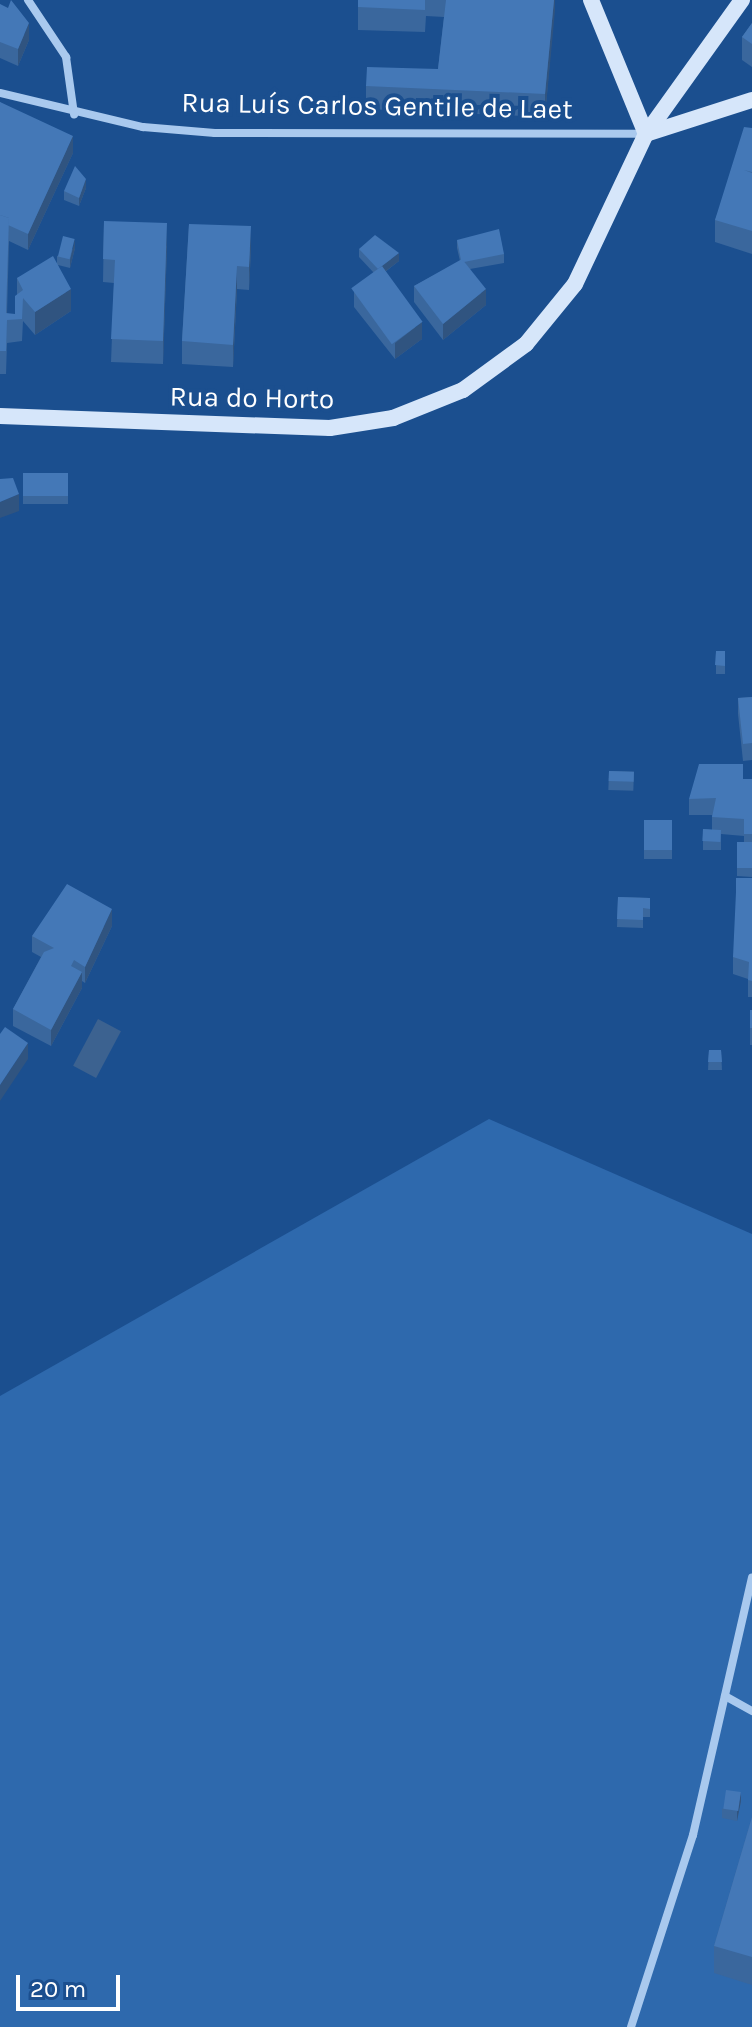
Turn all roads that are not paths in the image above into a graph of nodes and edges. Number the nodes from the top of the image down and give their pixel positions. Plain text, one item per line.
1 (28, 0) edge
2 (591, 0) edge
3 (742, 0) edge
4 (0, 93) edge
5 (752, 100) edge
6 (74, 114) junction
7 (646, 134) junction
8 (0, 416) edge
9 (752, 1578) edge
10 (725, 1696) junction
11 (752, 1711) edge
12 (631, 2027) edge

1 - 6 street
2 - 7 street
3 - 7 street, Rua do Horto
4 - 6 street, Rua Luís Carlos Gentile de Laet
5 - 7 street, Rua Luís Carlos Gentile de Laet
6 - 7 street, Rua Luís Carlos Gentile de Laet
7 - 8 street, Rua do Horto
9 - 10 street
10 - 11 street
10 - 12 street

